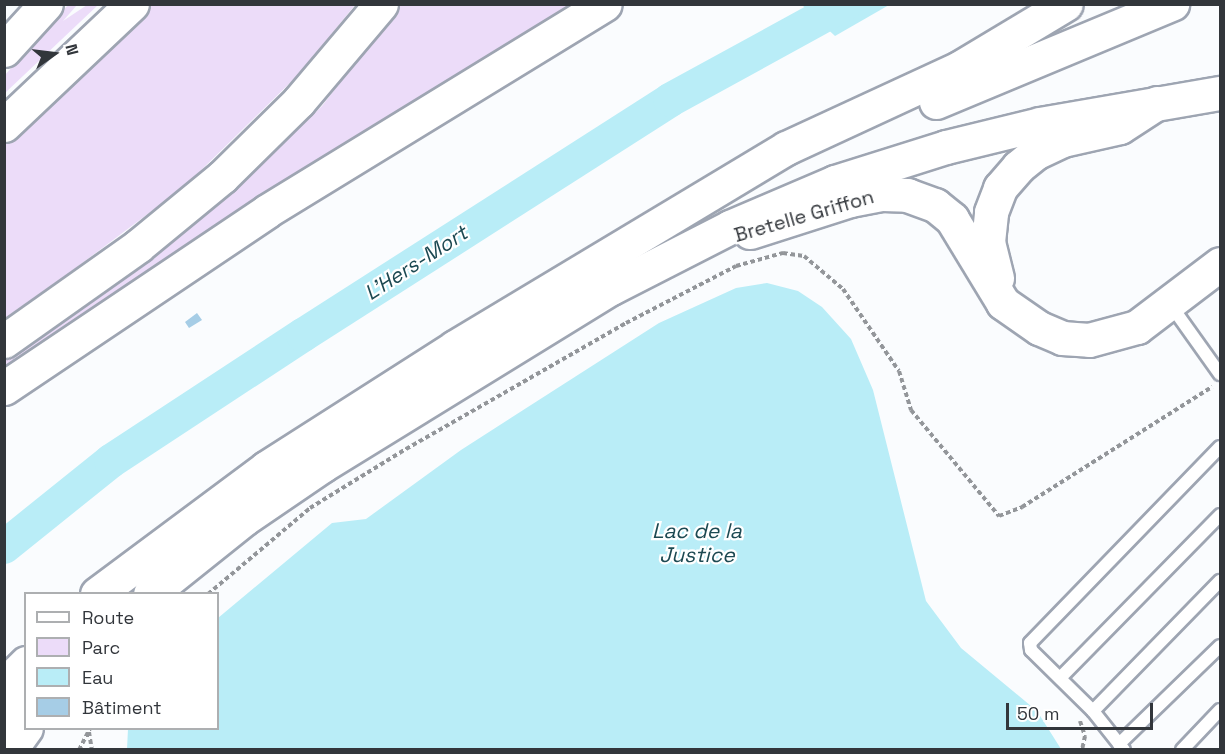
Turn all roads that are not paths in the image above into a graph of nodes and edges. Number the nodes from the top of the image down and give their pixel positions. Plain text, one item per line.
1 (46, 4) edge
2 (132, 4) edge
3 (381, 4) edge
4 (605, 4) edge
5 (1066, 4) edge
6 (1172, 4) edge
7 (4, 50) edge
8 (1221, 93) edge
9 (1157, 104) junction
10 (4, 125) edge
11 (660, 225) junction
12 (685, 252) junction
13 (1221, 264) edge
14 (1170, 304) junction
15 (1012, 309) junction
16 (4, 340) edge
17 (1221, 374) edge
18 (4, 388) edge
19 (1221, 447) edge
20 (1221, 515) edge
21 (1221, 581) edge
22 (100, 592) edge
23 (153, 592) edge
24 (1221, 646) edge
25 (24, 654) edge
26 (24, 665) edge
27 (4, 669) edge
28 (1061, 677) junction
29 (4, 685) edge
30 (24, 700) edge
31 (1221, 710) edge
32 (1093, 711) junction
33 (4, 718) edge
34 (25, 730) edge
35 (1121, 747) edge
36 (10, 750) edge
37 (1182, 750) edge

1 - 7 main road
2 - 10 main road
3 - 16 main road
4 - 18 main road
5 - 11 main road
6 - 11 main road
8 - 9 main road
9 - 12 main road
9 - 15 main road, Bretelle Griffon
11 - 22 main road
12 - 15 main road, Bretelle Griffon
12 - 23 main road
13 - 14 main road, Bretelle Griffon
14 - 15 main road, Bretelle Griffon
14 - 17 lane
19 - 28 lane
20 - 28 lane
21 - 32 lane
24 - 35 lane
25 - 27 main road
26 - 29 main road
28 - 32 lane
30 - 33 main road
31 - 37 lane
32 - 35 lane
34 - 36 main road

